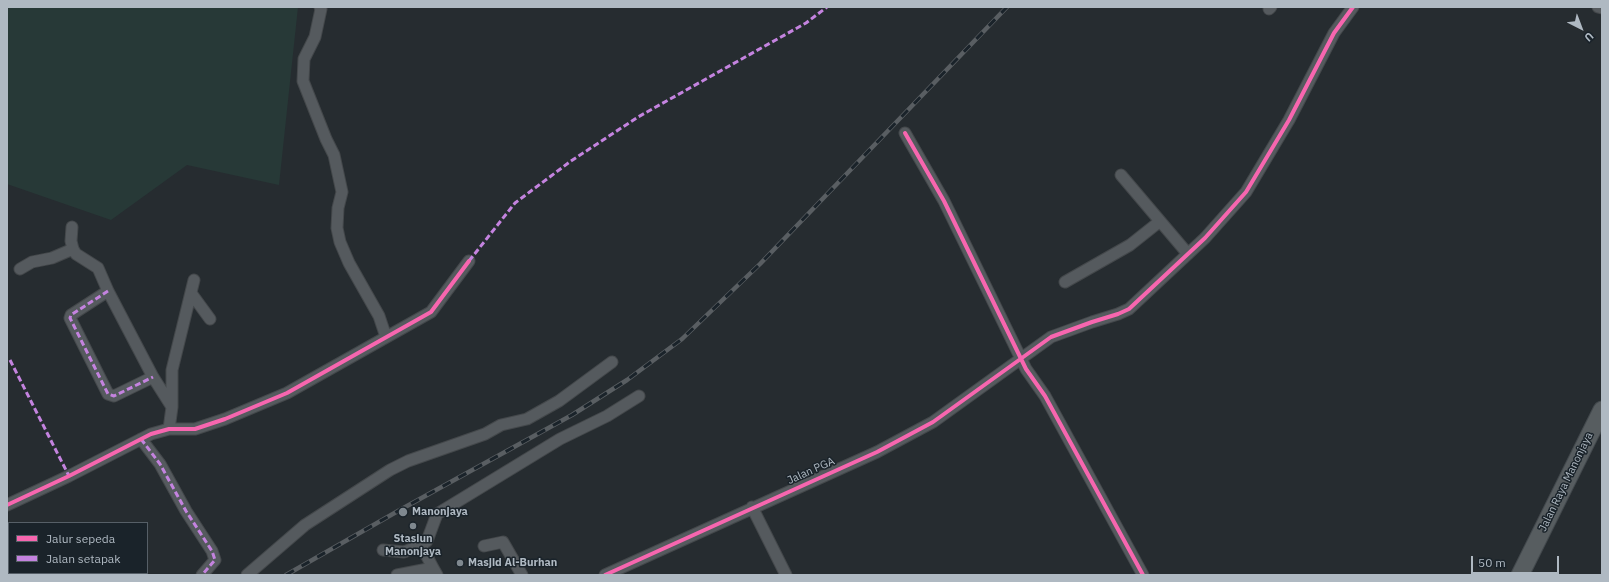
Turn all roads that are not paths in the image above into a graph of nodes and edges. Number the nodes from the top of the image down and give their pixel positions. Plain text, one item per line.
1 (320, 7) edge
2 (1353, 7) edge
3 (1598, 7) edge
4 (1602, 8) edge
5 (905, 133) dead end
6 (1121, 175) dead end
7 (1159, 222) junction
8 (72, 227) dead end
9 (73, 249) junction
10 (1188, 254) junction
11 (469, 261) dead end
12 (20, 269) dead end
13 (194, 280) dead end
14 (1065, 282) dead end
15 (108, 291) junction
16 (191, 293) junction
17 (210, 319) dead end
18 (386, 337) junction
19 (1017, 361) junction
20 (612, 362) dead end
21 (153, 377) junction
22 (639, 396) dead end
23 (172, 407) junction
24 (1602, 410) edge
25 (169, 428) junction
26 (141, 439) junction
27 (7, 505) edge
28 (752, 507) junction
29 (421, 545) junction
30 (484, 546) dead end
31 (383, 550) dead end
32 (435, 571) edge
33 (202, 575) edge
34 (247, 575) edge
35 (397, 575) edge
36 (522, 575) edge
37 (605, 575) edge
38 (786, 575) edge
39 (1143, 575) edge
40 (1520, 575) edge

1 - 18 street
2 - 10 street, Jalan PGA
3 - 4 street
5 - 19 street
6 - 7 street
7 - 10 street
7 - 14 street
8 - 9 street
9 - 12 street
9 - 15 street
10 - 19 street, Jalan PGA
11 - 18 street
13 - 16 street
15 - 21 street
15 - 21 street
16 - 17 street
16 - 23 street
18 - 25 street
19 - 28 street, Jalan PGA
19 - 39 street
20 - 34 street
21 - 23 street
22 - 29 street
23 - 25 street
24 - 40 main road, Jalan Raya Manonjaya
25 - 26 street
26 - 27 street
26 - 33 street
28 - 37 street, Jalan PGA
28 - 38 street
29 - 31 street
29 - 32 street
30 - 36 street
32 - 35 street

